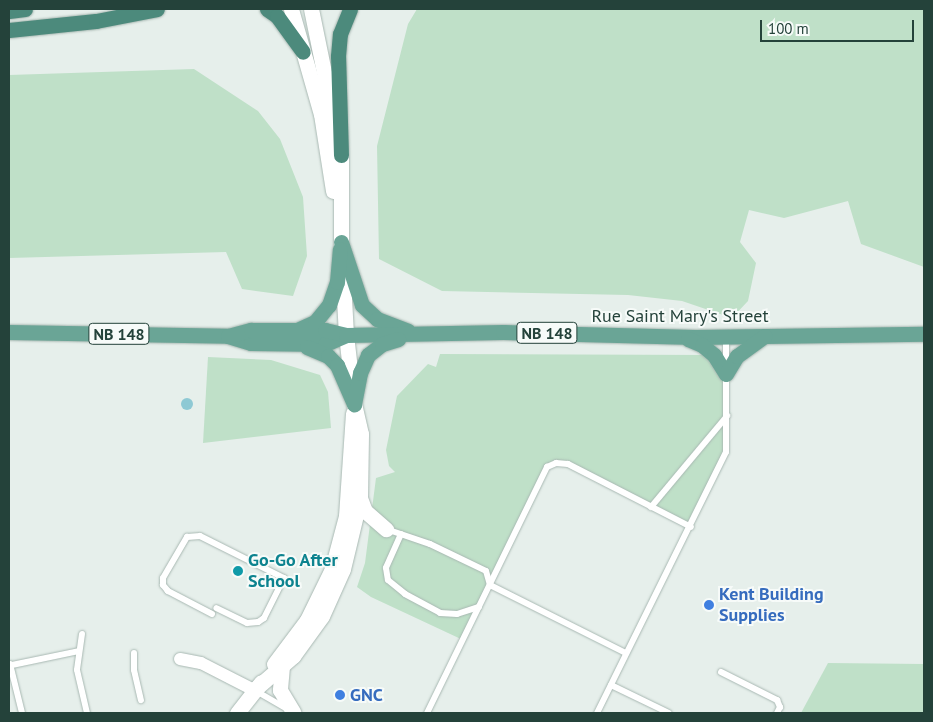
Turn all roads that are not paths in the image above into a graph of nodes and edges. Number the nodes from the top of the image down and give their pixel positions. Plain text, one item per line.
1 (25, 9) edge
2 (158, 9) edge
3 (267, 9) edge
4 (291, 9) edge
5 (311, 9) edge
6 (350, 9) edge
7 (9, 12) edge
8 (9, 30) edge
9 (303, 52) junction
10 (341, 156) junction
11 (341, 242) junction
12 (9, 332) edge
13 (414, 334) junction
14 (924, 334) edge
15 (346, 335) junction
16 (679, 335) junction
17 (726, 335) junction
18 (767, 335) junction
19 (296, 337) junction
20 (726, 374) junction
21 (354, 404) junction
22 (727, 416) junction
23 (360, 498) junction
24 (651, 507) junction
25 (691, 527) junction
26 (386, 529) junction
27 (401, 534) junction
28 (351, 540) junction
29 (284, 578) joint
30 (490, 585) junction
31 (479, 607) junction
32 (82, 634) dead end
33 (79, 651) junction
34 (134, 653) dead end
35 (626, 653) junction
36 (180, 660) dead end
37 (10, 664) edge
38 (282, 666) junction
39 (721, 672) dead end
40 (611, 685) junction
41 (254, 690) junction
42 (141, 700) dead end
43 (22, 713) edge
44 (87, 713) edge
45 (237, 713) edge
46 (290, 713) edge
47 (427, 713) edge
48 (597, 713) edge
49 (669, 713) edge
50 (777, 713) edge

1 - 7 highway
2 - 8 highway
3 - 9 highway
4 - 9 main road
5 - 10 main road
6 - 10 highway
9 - 11 main road
10 - 11 main road
11 - 13 main road
11 - 15 main road
11 - 19 main road
12 - 19 main road, Rue Saint Mary's Street / NB 148
13 - 15 main road, Rue Saint Mary's Street / NB 148
13 - 16 main road, Rue Saint Mary's Street / NB 148
13 - 21 main road
14 - 18 main road, Rue Saint Mary's Street / NB 148
15 - 19 main road, Rue Saint Mary's Street / NB 148
15 - 21 main road
16 - 17 main road, Rue Saint Mary's Street / NB 148
16 - 20 main road
17 - 18 main road, Rue Saint Mary's Street / NB 148
17 - 20 lane
18 - 20 main road
19 - 21 main road
20 - 22 lane
21 - 23 main road
21 - 41 main road
22 - 24 lane
22 - 25 lane
23 - 26 main road
23 - 28 main road
24 - 25 lane
24 - 30 lane
25 - 35 lane
26 - 27 lane
26 - 28 main road
27 - 30 lane
27 - 31 lane
28 - 38 main road
29 - 29 lane
30 - 31 lane
30 - 35 lane
31 - 47 lane
32 - 33 lane
33 - 37 lane
33 - 44 lane
34 - 42 lane
35 - 40 lane
36 - 41 street
37 - 43 lane
38 - 41 main road
38 - 46 main road
39 - 50 lane
40 - 48 lane
40 - 49 lane
41 - 45 main road
41 - 46 lane

